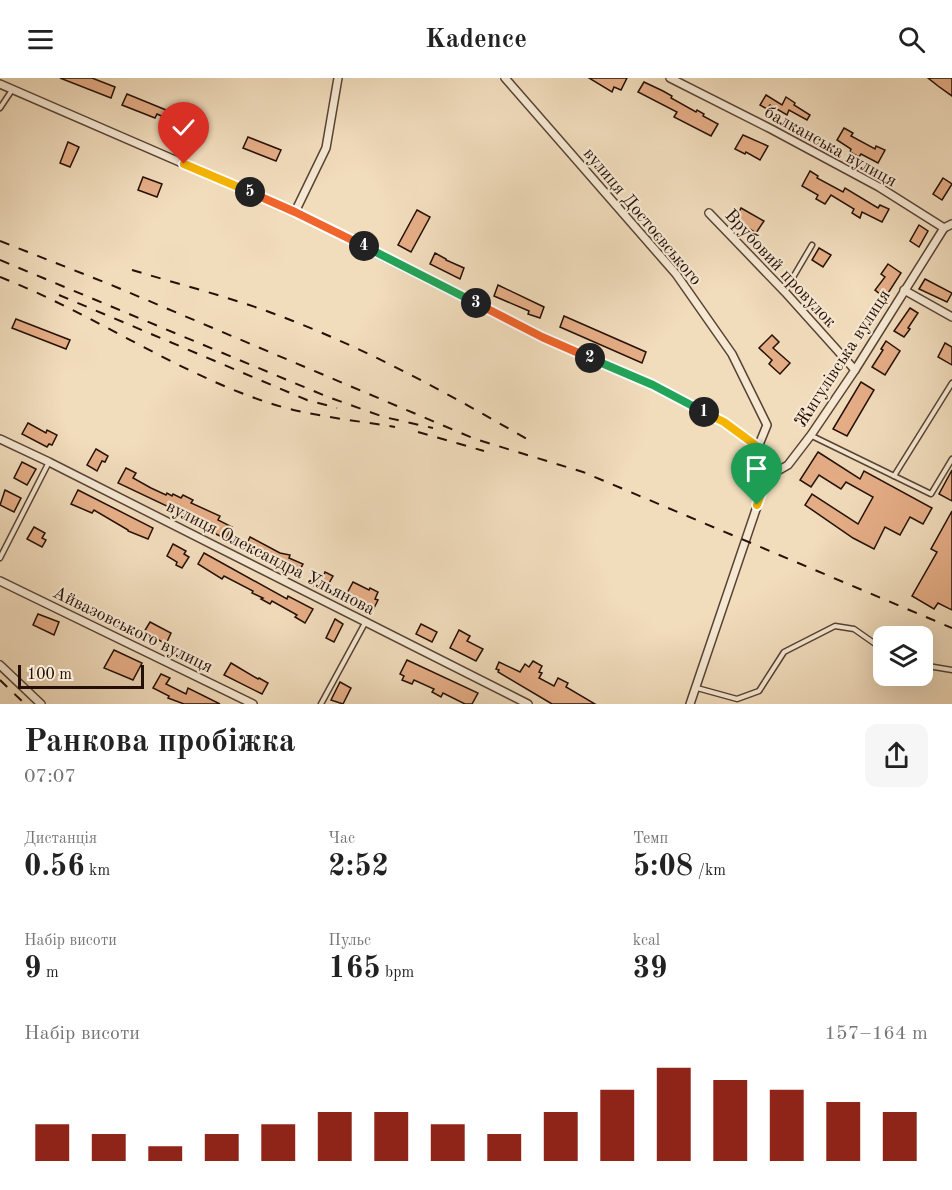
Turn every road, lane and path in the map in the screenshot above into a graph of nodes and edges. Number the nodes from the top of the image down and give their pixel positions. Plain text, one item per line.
1 (338, 78) edge
2 (505, 78) edge
3 (669, 78) edge
4 (0, 84) edge
5 (13, 89) junction
6 (0, 108) edge
7 (295, 212) junction
8 (709, 213) dead end
9 (950, 226) edge
10 (812, 245) dead end
11 (904, 290) junction
12 (785, 291) junction
13 (952, 317) edge
14 (855, 370) junction
15 (952, 382) edge
16 (811, 435) junction
17 (0, 439) edge
18 (758, 447) junction
19 (952, 459) edge
20 (49, 462) junction
21 (894, 476) junction
22 (767, 477) junction
23 (0, 558) edge
24 (0, 581) edge
25 (366, 621) junction
26 (873, 642) edge
27 (0, 665) edge
28 (933, 667) edge
29 (952, 670) edge
30 (697, 688) junction
31 (41, 704) edge
32 (253, 704) edge
33 (321, 704) edge
34 (528, 704) edge
35 (690, 704) edge

1 - 7 street
2 - 18 street, вулиця Достоєвського
3 - 9 street, балканська вулиця
4 - 5 street
5 - 6 lane
5 - 7 street
7 - 18 street
8 - 12 street, Врубовий провулок
9 - 11 street, Жигулівська вулиця
10 - 12 lane
11 - 13 street
11 - 14 street, Жигулівська вулиця
12 - 14 street, Врубовий провулок
14 - 16 street, Жигулівська вулиця
15 - 21 lane
16 - 21 lane
16 - 22 street, Жигулівська вулиця
17 - 20 street, вулиця Олександра Ульянова
18 - 22 street
19 - 21 lane
20 - 23 lane
20 - 25 street, вулиця Олександра Ульянова
22 - 30 street
24 - 32 street, Айвазовського вулиця
25 - 33 lane
25 - 34 street, вулиця Олександра Ульянова
26 - 30 lane
27 - 31 street
28 - 29 lane
30 - 35 street

